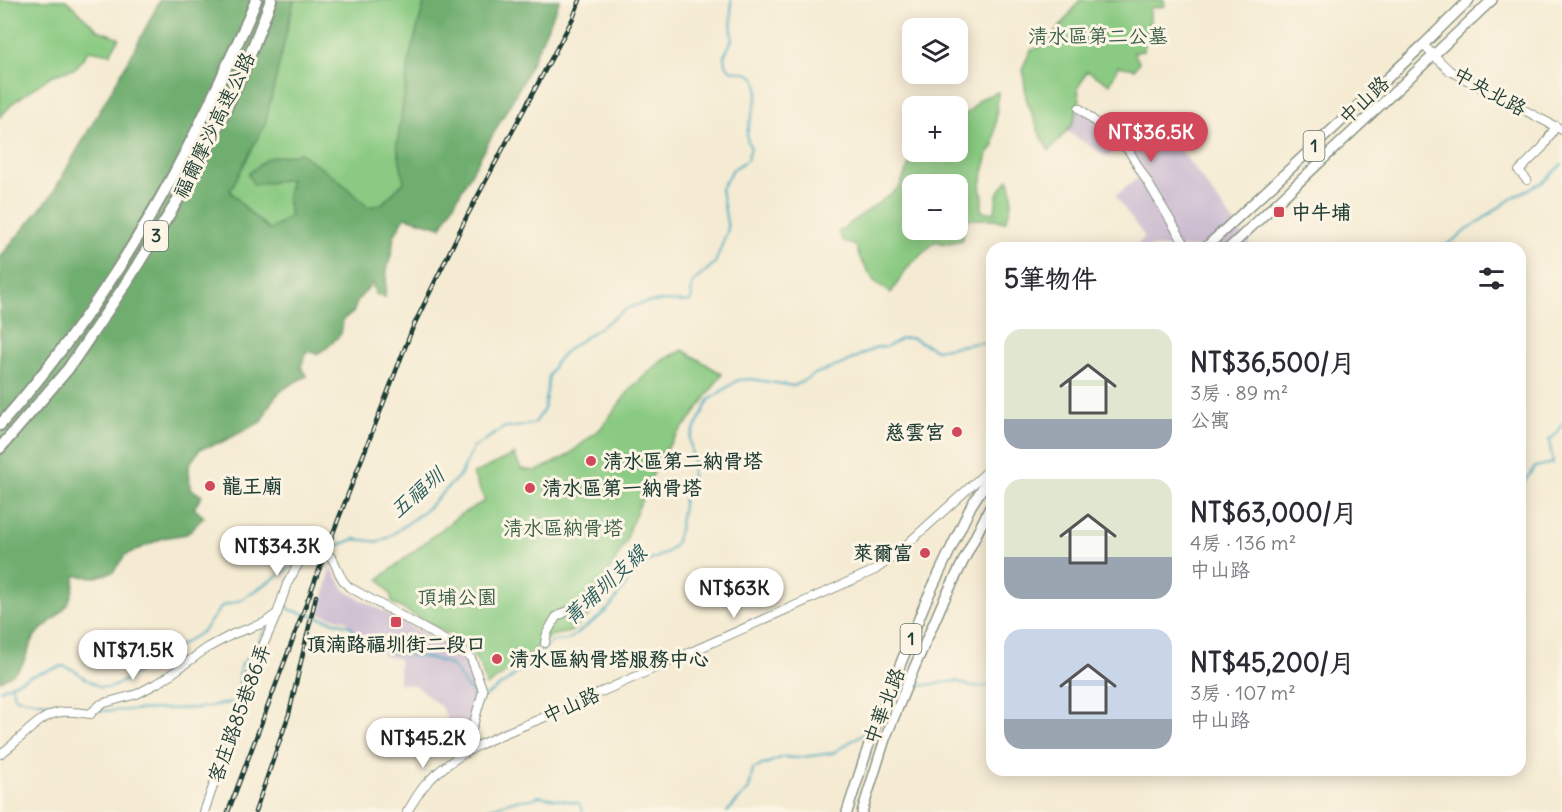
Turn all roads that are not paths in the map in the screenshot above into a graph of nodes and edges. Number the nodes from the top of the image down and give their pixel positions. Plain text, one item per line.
1 (256, 0) edge
2 (272, 0) edge
3 (1469, 0) edge
4 (1492, 0) edge
5 (1423, 45) junction
6 (1433, 56) junction
7 (1079, 108) dead end
8 (1559, 128) edge
9 (1527, 180) dead end
10 (1183, 242) edge
11 (1211, 242) edge
12 (1235, 242) edge
13 (0, 424) edge
14 (0, 448) edge
15 (986, 472) edge
16 (986, 482) edge
17 (986, 515) edge
18 (597, 596) dead end
19 (277, 614) junction
20 (545, 643) dead end
21 (465, 753) junction
22 (0, 754) edge
23 (204, 812) edge
24 (407, 812) edge
25 (847, 812) edge
26 (862, 812) edge

1 - 13 highway, 福爾摩沙高速公路 / 3
2 - 14 highway, 福爾摩沙高速公路 / 3
3 - 5 main road, 中山路 / 1
4 - 6 main road, 中山路 / 1
5 - 6 street, 中央北路
5 - 11 main road, 中山路 / 1
6 - 8 street, 中央北路
6 - 12 main road, 中山路 / 1
7 - 10 street
8 - 9 street
15 - 21 street, 中山路
16 - 25 main road, 中華北路 / 1
17 - 26 main road, 中華北路 / 1
18 - 20 street
19 - 21 street, 客庄路85巷86弄
19 - 22 street
19 - 23 street, 客庄路85巷86弄
21 - 24 street, 中山路

